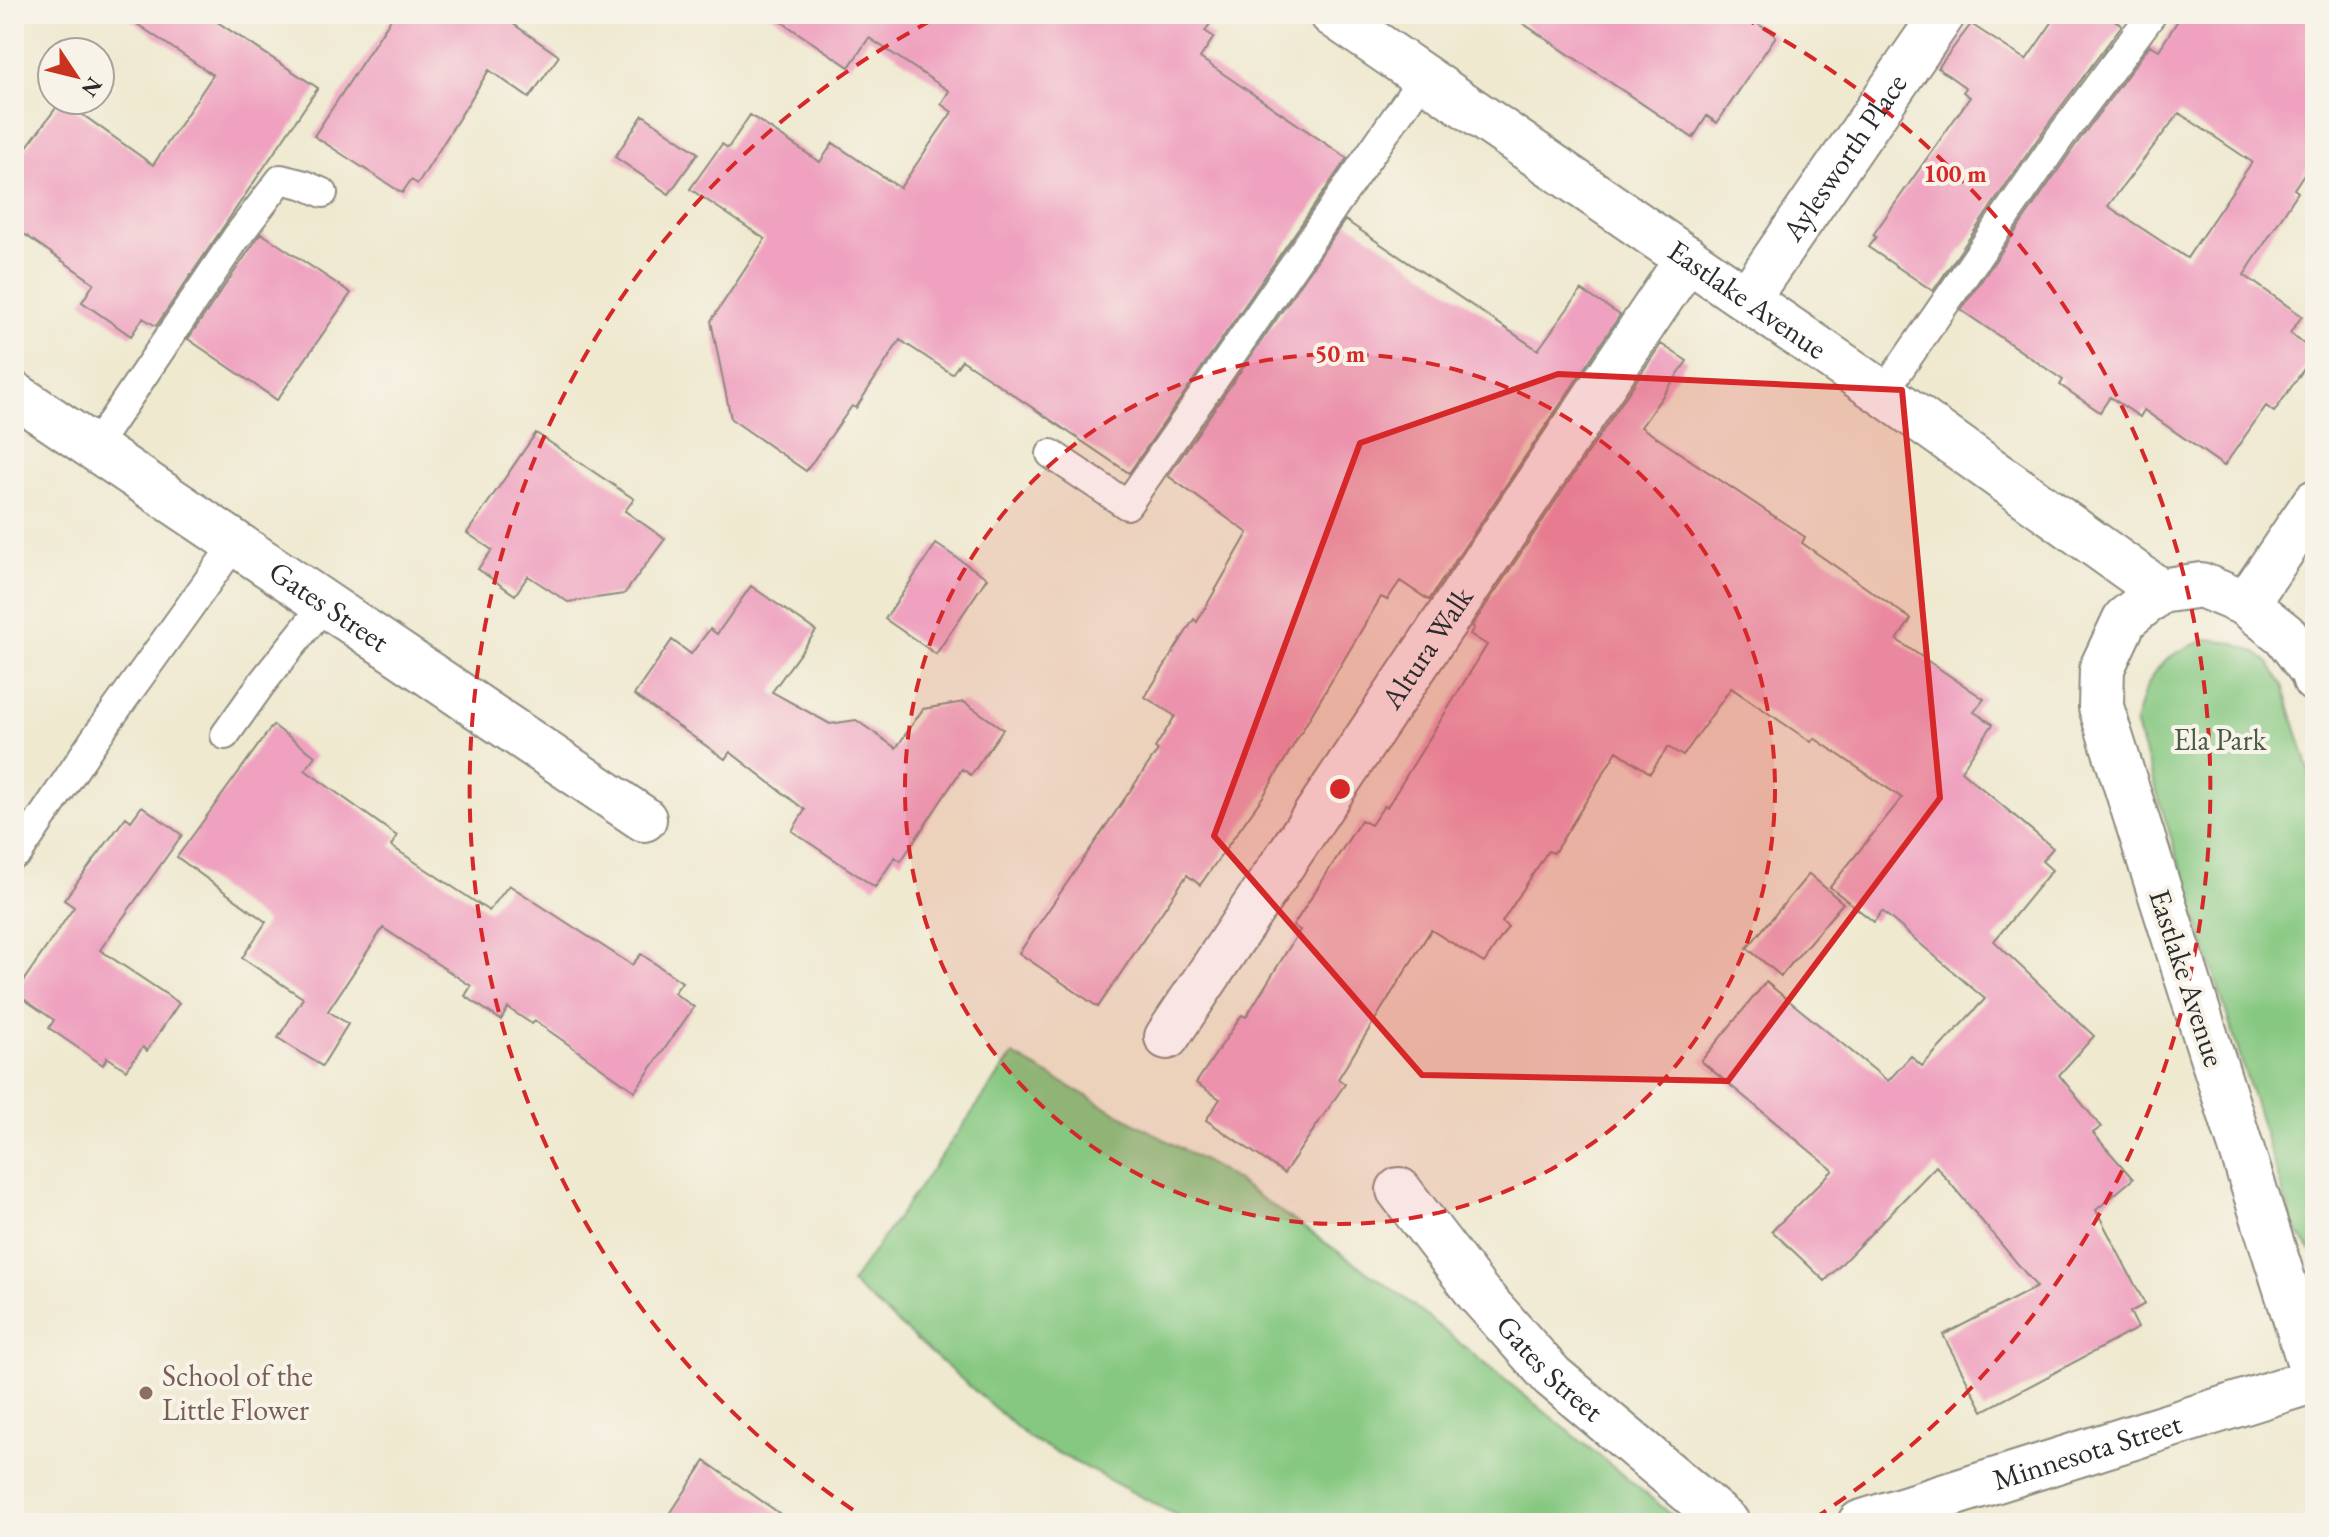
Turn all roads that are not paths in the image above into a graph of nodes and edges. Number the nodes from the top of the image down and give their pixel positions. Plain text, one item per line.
1 (1943, 14) edge
2 (2152, 14) edge
3 (1337, 15) edge
4 (1423, 78) junction
5 (323, 193) dead end
6 (1688, 258) junction
7 (1747, 299) junction
8 (1883, 393) junction
9 (14, 394) edge
10 (94, 448) junction
11 (1051, 454) dead end
12 (2315, 502) edge
13 (236, 542) junction
14 (2160, 591) junction
15 (325, 604) junction
16 (2246, 604) junction
17 (2315, 680) edge
18 (225, 735) dead end
19 (644, 819) dead end
20 (14, 855) edge
21 (1167, 1037) dead end
22 (1399, 1190) dead end
23 (2315, 1380) edge
24 (1727, 1523) edge
25 (1860, 1523) edge

1 - 7 street, Aylesworth Place
2 - 8 lane
3 - 4 street, Eastlake Avenue
4 - 6 street, Eastlake Avenue
4 - 11 lane
5 - 10 lane
6 - 7 street, Eastlake Avenue
6 - 21 street, Altura Walk
7 - 8 street, Eastlake Avenue
8 - 14 street, Eastlake Avenue
9 - 10 street, Gates Street
10 - 13 street, Gates Street
12 - 16 street
13 - 15 street, Gates Street
13 - 20 lane
14 - 16 street
14 - 23 street, Eastlake Avenue
15 - 18 lane
15 - 19 street, Gates Street
16 - 17 street
22 - 24 street, Gates Street
23 - 25 street, Minnesota Street

